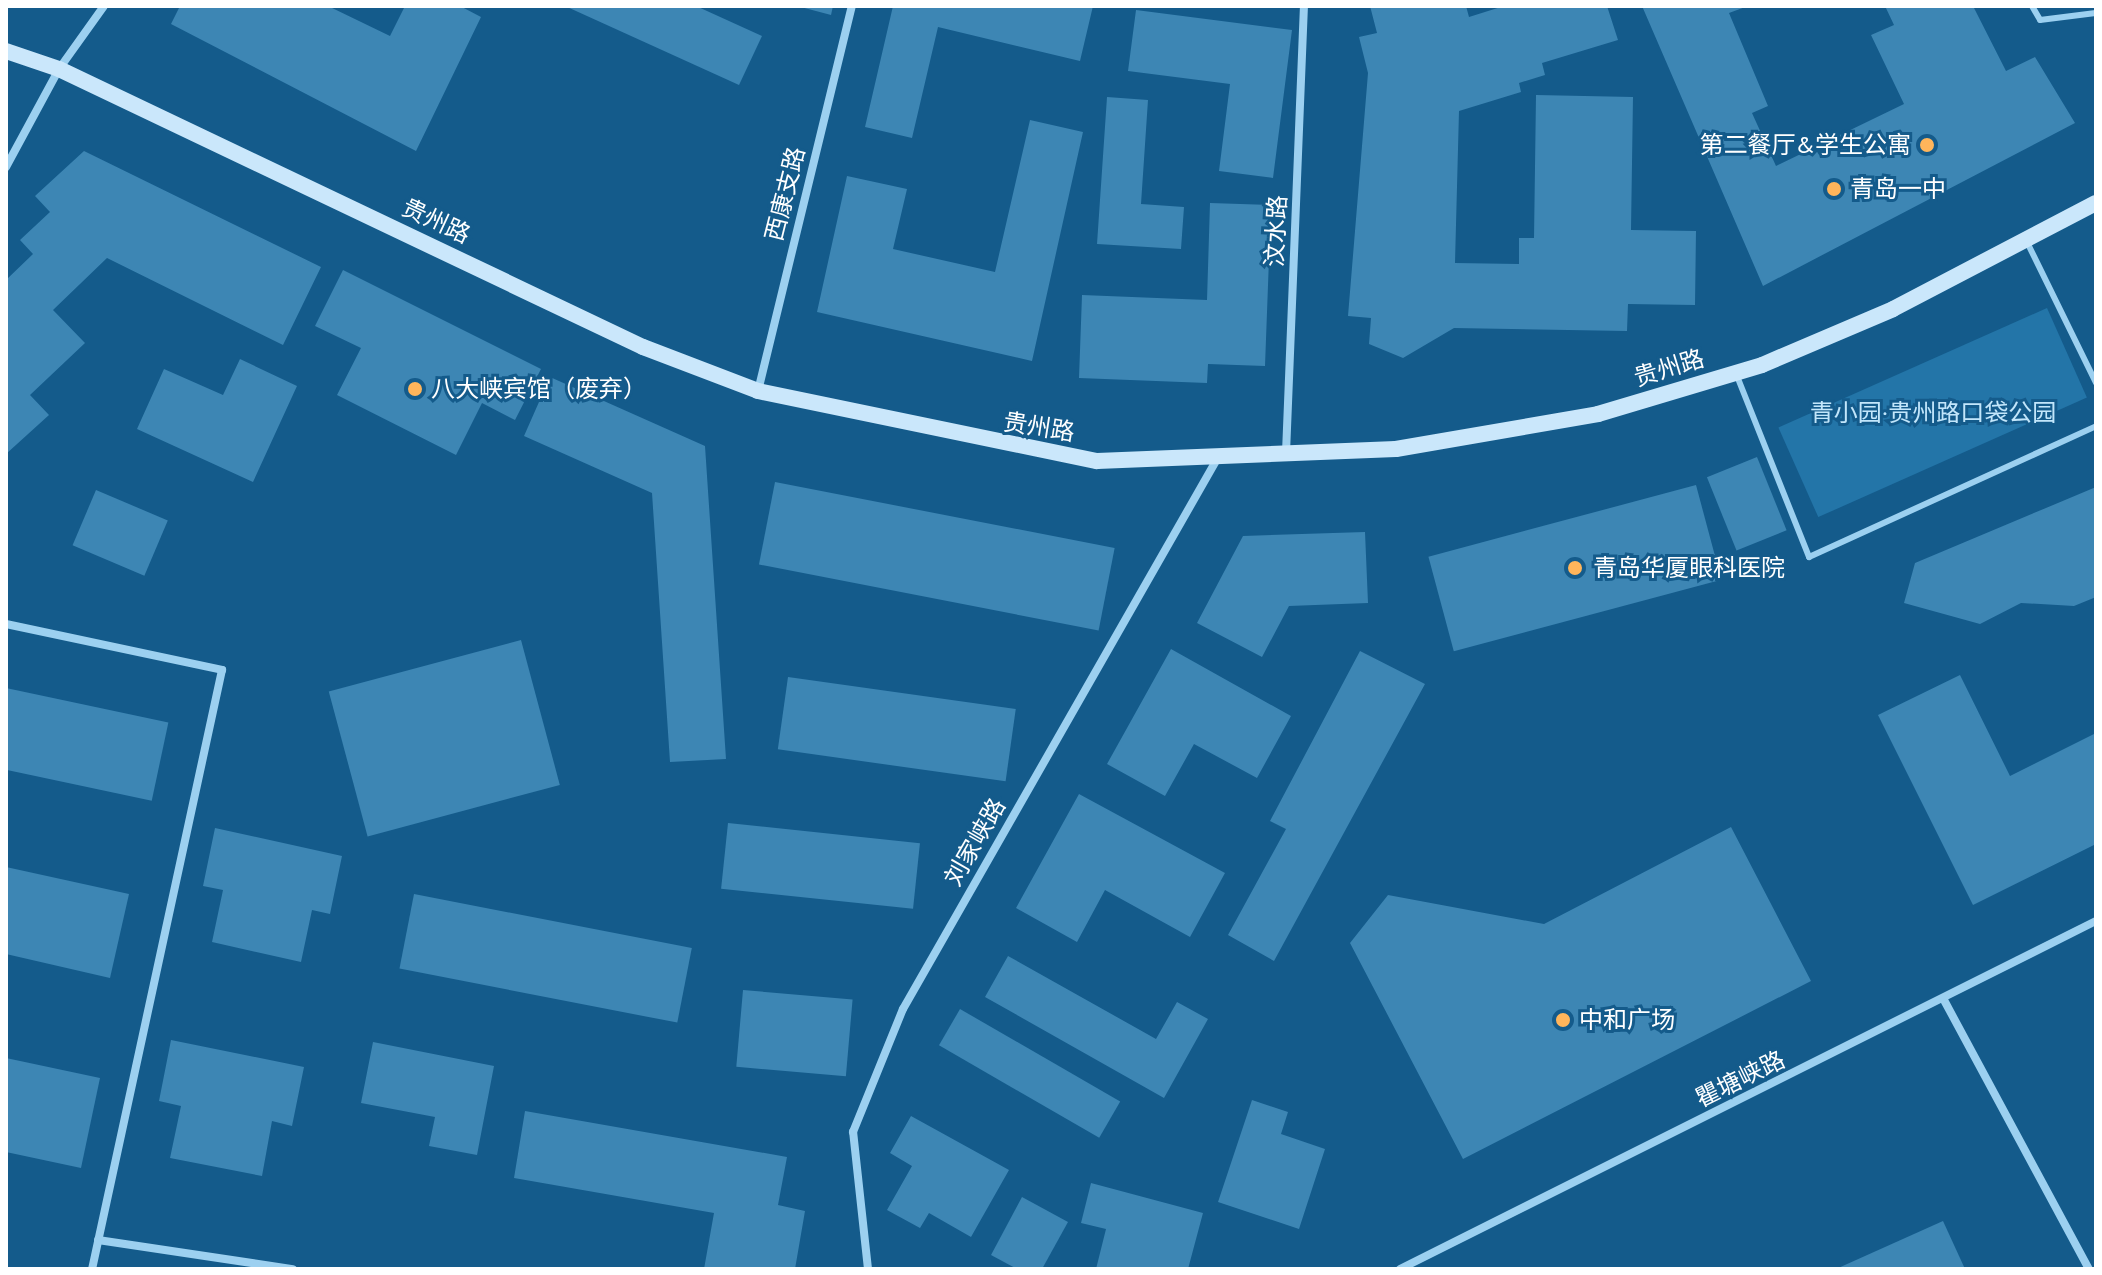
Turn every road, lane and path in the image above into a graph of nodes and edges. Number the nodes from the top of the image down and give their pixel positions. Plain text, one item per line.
1 (104, 6) edge
2 (852, 6) edge
3 (1304, 6) edge
4 (2032, 6) edge
5 (2096, 13) edge
6 (6, 51) edge
7 (59, 69) junction
8 (6, 167) edge
9 (2096, 203) edge
10 (2026, 241) junction
11 (1736, 373) junction
12 (2096, 383) edge
13 (758, 391) junction
14 (2096, 426) edge
15 (1286, 457) junction
16 (1216, 461) junction
17 (6, 624) edge
18 (2096, 921) edge
19 (1944, 1000) junction
20 (98, 1240) junction
21 (92, 1269) edge
22 (293, 1269) edge
23 (868, 1269) edge
24 (1400, 1269) edge
25 (2089, 1269) edge

1 - 7 street
2 - 13 street, 西康支路
3 - 15 street, 汶水路
4 - 5 lane
6 - 7 main road, 贵州路
7 - 8 street
7 - 13 main road, 贵州路
9 - 10 main road, 贵州路
10 - 11 main road, 贵州路
10 - 12 lane
11 - 14 lane
11 - 15 main road, 贵州路
13 - 16 main road, 贵州路
15 - 16 main road, 贵州路
16 - 23 street, 刘家峡路
17 - 20 street
18 - 19 street, 瞿塘峡路
19 - 24 street, 瞿塘峡路
19 - 25 street
20 - 21 street
20 - 22 street

